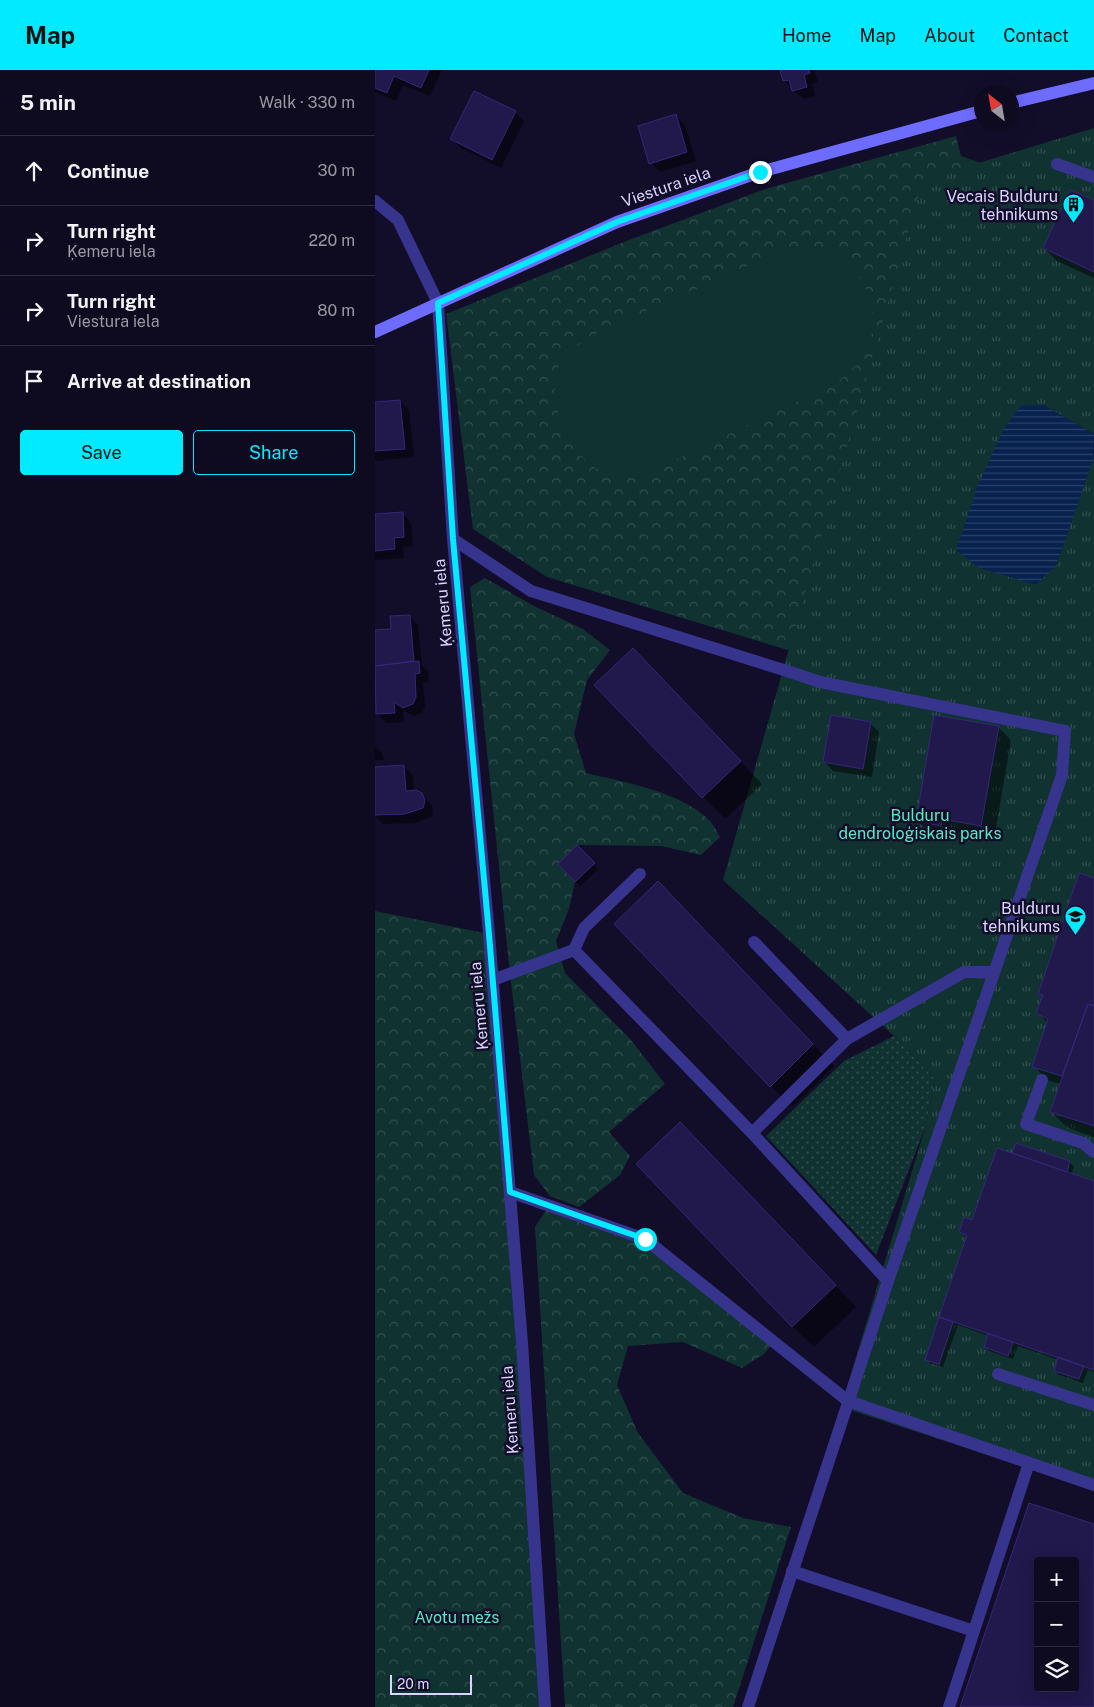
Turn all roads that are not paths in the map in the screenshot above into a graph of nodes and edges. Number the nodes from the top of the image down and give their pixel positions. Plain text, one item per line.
1 (1094, 83) edge
2 (1019, 101) edge
3 (974, 113) edge
4 (1057, 164) dead end
5 (1094, 177) edge
6 (375, 201) edge
7 (438, 303) junction
8 (375, 332) edge
9 (453, 539) junction
10 (640, 874) dead end
11 (754, 942) dead end
12 (574, 950) junction
13 (994, 972) junction
14 (493, 980) junction
15 (847, 1039) junction
16 (1042, 1080) dead end
17 (752, 1133) junction
18 (1094, 1152) edge
19 (510, 1192) junction
20 (888, 1281) junction
21 (998, 1374) dead end
22 (848, 1401) junction
23 (1094, 1405) edge
24 (1029, 1463) junction
25 (1094, 1485) edge
26 (792, 1571) junction
27 (974, 1631) junction
28 (545, 1707) edge
29 (747, 1707) edge
30 (949, 1707) edge

1 - 2 street
3 - 7 street, Viestura iela
4 - 5 street
6 - 7 street
7 - 8 street, Viestura iela
7 - 9 street, Ķemeru iela
9 - 13 street
9 - 14 street, Ķemeru iela
10 - 12 street
11 - 15 street
12 - 14 street
12 - 17 street
13 - 15 street
13 - 20 street
14 - 19 street, Ķemeru iela
15 - 17 street
16 - 18 street
17 - 20 street
19 - 22 street
19 - 28 street, Ķemeru iela
20 - 22 street
21 - 23 street
22 - 24 street
22 - 26 street
24 - 25 street
24 - 27 street
26 - 27 street
26 - 29 street
27 - 30 street

